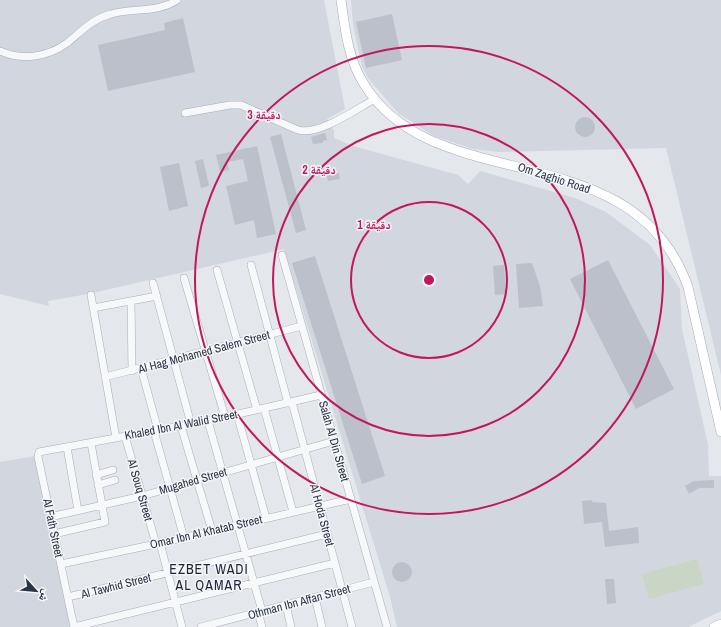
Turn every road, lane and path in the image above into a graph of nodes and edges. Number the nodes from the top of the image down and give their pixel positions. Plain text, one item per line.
1 (177, 0) edge
2 (340, 0) edge
3 (0, 51) edge
4 (375, 99) junction
5 (184, 113) dead end
6 (282, 255) dead end
7 (251, 265) dead end
8 (217, 270) dead end
9 (184, 278) dead end
10 (153, 283) dead end
11 (91, 295) dead end
12 (156, 296) junction
13 (131, 301) junction
14 (93, 308) junction
15 (302, 326) junction
16 (270, 335) junction
17 (238, 343) junction
18 (206, 352) junction
19 (174, 360) junction
20 (141, 368) junction
21 (132, 371) junction
22 (106, 377) junction
23 (322, 395) junction
24 (290, 402) junction
25 (261, 409) junction
26 (236, 414) junction
27 (225, 417) junction
28 (208, 421) junction
29 (191, 424) junction
30 (181, 426) junction
31 (156, 431) junction
32 (721, 432) edge
33 (125, 436) junction
34 (116, 438) junction
35 (334, 442) junction
36 (91, 443) junction
37 (67, 447) junction
38 (305, 450) junction
39 (40, 452) joint
40 (278, 457) junction
41 (251, 465) junction
42 (113, 470) dead end
43 (224, 472) junction
44 (96, 475) junction
45 (115, 480) dead end
46 (197, 480) junction
47 (98, 485) junction
48 (169, 488) junction
49 (142, 496) junction
50 (351, 498) junction
51 (102, 506) junction
52 (320, 506) junction
53 (78, 511) junction
54 (293, 512) junction
55 (50, 517) junction
56 (266, 518) junction
57 (238, 525) junction
58 (212, 531) junction
59 (54, 534) junction
60 (327, 534) junction
61 (184, 538) junction
62 (158, 544) junction
63 (246, 554) junction
64 (334, 563) junction
65 (61, 564) junction
66 (168, 573) junction
67 (374, 582) junction
68 (254, 583) junction
69 (343, 590) junction
70 (68, 597) junction
71 (315, 597) junction
72 (175, 602) junction
73 (286, 605) junction
74 (260, 612) junction
75 (229, 623) edge
76 (721, 624) edge
77 (74, 627) edge
78 (182, 627) edge
79 (200, 627) edge
80 (262, 627) edge
81 (291, 627) edge
82 (322, 627) edge
83 (352, 627) edge
84 (386, 627) edge
85 (714, 627) edge

1 - 3 street
2 - 4 main road, Om Zaghio Road
4 - 5 street
4 - 32 main road, Om Zaghio Road
6 - 15 street, Salah Al Din Street
7 - 16 street, Al Hoda Street
8 - 17 street
9 - 18 street
10 - 12 street
11 - 14 street
12 - 13 street
12 - 19 street
13 - 14 street
13 - 21 street
14 - 22 street
15 - 16 street, Al Hag Mohamed Salem Street
15 - 23 street, Salah Al Din Street
16 - 17 street, Al Hag Mohamed Salem Street
16 - 24 street, Al Hoda Street
17 - 18 street, Al Hag Mohamed Salem Street
17 - 25 street
18 - 19 street, Al Hag Mohamed Salem Street
18 - 27 street
19 - 20 street, Al Hag Mohamed Salem Street
19 - 29 street
20 - 21 street, Al Hag Mohamed Salem Street
20 - 31 street
21 - 22 street, Al Hag Mohamed Salem Street
22 - 34 street
23 - 24 street, Khaled Ibn Al Walid Street
23 - 35 street, Salah Al Din Street
24 - 25 street, Khaled Ibn Al Walid Street
24 - 38 street, Al Hoda Street
25 - 26 street, Khaled Ibn Al Walid Street
25 - 40 street
26 - 27 street, Khaled Ibn Al Walid Street
26 - 41 street
27 - 28 street, Khaled Ibn Al Walid Street
28 - 29 street, Khaled Ibn Al Walid Street
28 - 43 street
29 - 30 street, Khaled Ibn Al Walid Street
30 - 31 street, Khaled Ibn Al Walid Street
30 - 46 street
31 - 33 street, Khaled Ibn Al Walid Street
31 - 48 street
33 - 34 street, Khaled Ibn Al Walid Street
33 - 49 street, Al Souq Street
34 - 36 street, Khaled Ibn Al Walid Street
35 - 38 street, Mugahed Street
35 - 50 street, Salah Al Din Street
36 - 37 street, Khaled Ibn Al Walid Street
36 - 44 street
37 - 39 street, Khaled Ibn Al Walid Street
37 - 53 street
38 - 40 street, Mugahed Street
38 - 52 street, Al Hoda Street
39 - 55 street, Al Fath Street
40 - 41 street, Mugahed Street
40 - 54 street
41 - 43 street, Mugahed Street
41 - 56 street
42 - 44 street
43 - 46 street, Mugahed Street
43 - 57 street
44 - 47 street
45 - 47 street
46 - 48 street, Mugahed Street
46 - 58 street
47 - 51 street
48 - 49 street, Mugahed Street
48 - 61 street
49 - 51 street, Mugahed Street
49 - 62 street, Al Souq Street
50 - 52 street, Omar Ibn Al Khatab Street
50 - 67 street, Salah Al Din Street
51 - 53 street, Mugahed Street
51 - 59 street
52 - 54 street, Omar Ibn Al Khatab Street
52 - 60 street, Al Hoda Street
53 - 55 street, Mugahed Street
54 - 56 street, Omar Ibn Al Khatab Street
55 - 59 street, Al Fath Street
56 - 57 street, Omar Ibn Al Khatab Street
57 - 58 street, Omar Ibn Al Khatab Street
57 - 63 street
58 - 61 street, Omar Ibn Al Khatab Street
59 - 65 street, Al Fath Street
60 - 63 street, Al Tawhid Street
60 - 64 street, Al Hoda Street
61 - 62 street, Omar Ibn Al Khatab Street
62 - 65 street, Omar Ibn Al Khatab Street
62 - 66 street, Al Souq Street
63 - 66 street, Al Tawhid Street
63 - 68 street
64 - 68 street
64 - 69 street, Al Hoda Street
65 - 70 street, Al Fath Street
66 - 70 street, Al Tawhid Street
66 - 72 street, Al Souq Street
67 - 69 street, Othman Ibn Affan Street
67 - 84 street, Salah Al Din Street
68 - 72 street
68 - 74 street
69 - 71 street, Othman Ibn Affan Street
69 - 83 street, Al Hoda Street
70 - 77 street, Al Fath Street
71 - 73 street, Othman Ibn Affan Street
71 - 82 street
72 - 77 street
72 - 78 street, Al Souq Street
73 - 74 street, Othman Ibn Affan Street
73 - 81 street
74 - 75 street, Othman Ibn Affan Street
74 - 80 street
75 - 79 street, Othman Ibn Affan Street
76 - 85 main road

